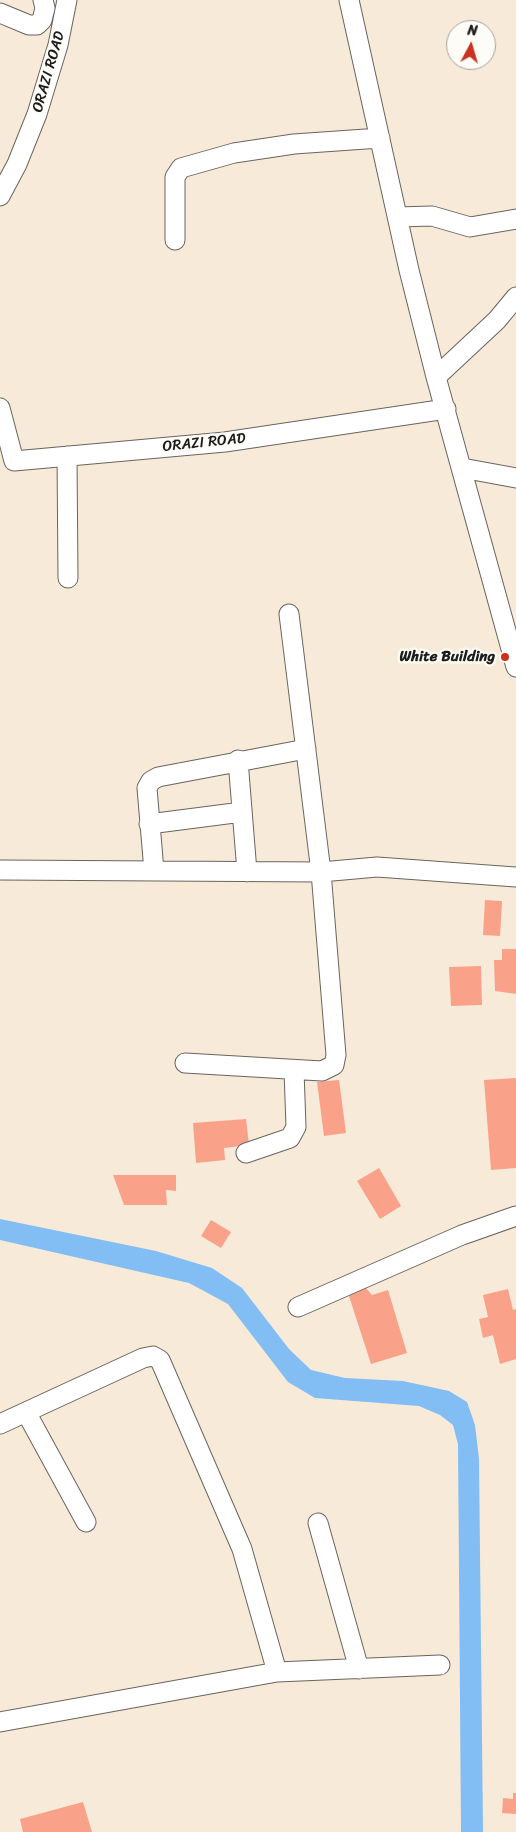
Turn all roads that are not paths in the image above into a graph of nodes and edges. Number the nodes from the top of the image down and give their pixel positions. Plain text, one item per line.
1 (43, 0) edge
2 (67, 0) edge
3 (349, 0) edge
4 (0, 13) edge
5 (380, 138) junction
6 (0, 196) edge
7 (397, 217) junction
8 (516, 219) edge
9 (176, 240) dead end
10 (516, 298) edge
11 (436, 376) junction
12 (0, 408) edge
13 (446, 409) junction
14 (68, 456) junction
15 (7, 462) edge
16 (462, 468) junction
17 (516, 478) edge
18 (68, 578) dead end
19 (289, 614) dead end
20 (516, 667) edge
21 (306, 749) junction
22 (238, 760) junction
23 (242, 812) junction
24 (149, 824) junction
25 (0, 870) edge
26 (154, 871) junction
27 (247, 872) junction
28 (321, 872) junction
29 (516, 877) edge
30 (185, 1062) dead end
31 (294, 1070) junction
32 (246, 1153) dead end
33 (516, 1216) edge
34 (298, 1307) dead end
35 (26, 1412) junction
36 (0, 1424) edge
37 (86, 1522) dead end
38 (318, 1523) dead end
39 (440, 1665) dead end
40 (359, 1669) junction
41 (277, 1672) junction
42 (0, 1722) edge

1 - 4 street
2 - 6 street, ORAZI ROAD
3 - 5 street
5 - 7 street
5 - 9 street
7 - 8 street
7 - 11 street
10 - 11 street
11 - 13 street
12 - 15 street, ORAZI ROAD
13 - 14 street, ORAZI ROAD
13 - 16 street
14 - 15 street, ORAZI ROAD
14 - 18 street
16 - 17 street
16 - 20 street
19 - 21 street
21 - 22 street
21 - 28 street
22 - 23 street
22 - 24 street
23 - 24 street
23 - 27 street
24 - 26 street
25 - 26 street
26 - 27 street
27 - 28 street
28 - 29 street
28 - 31 street
30 - 31 street
31 - 32 street
33 - 34 street
35 - 36 street
35 - 37 street
35 - 41 street
38 - 40 street
39 - 40 street
40 - 41 street
41 - 42 street

